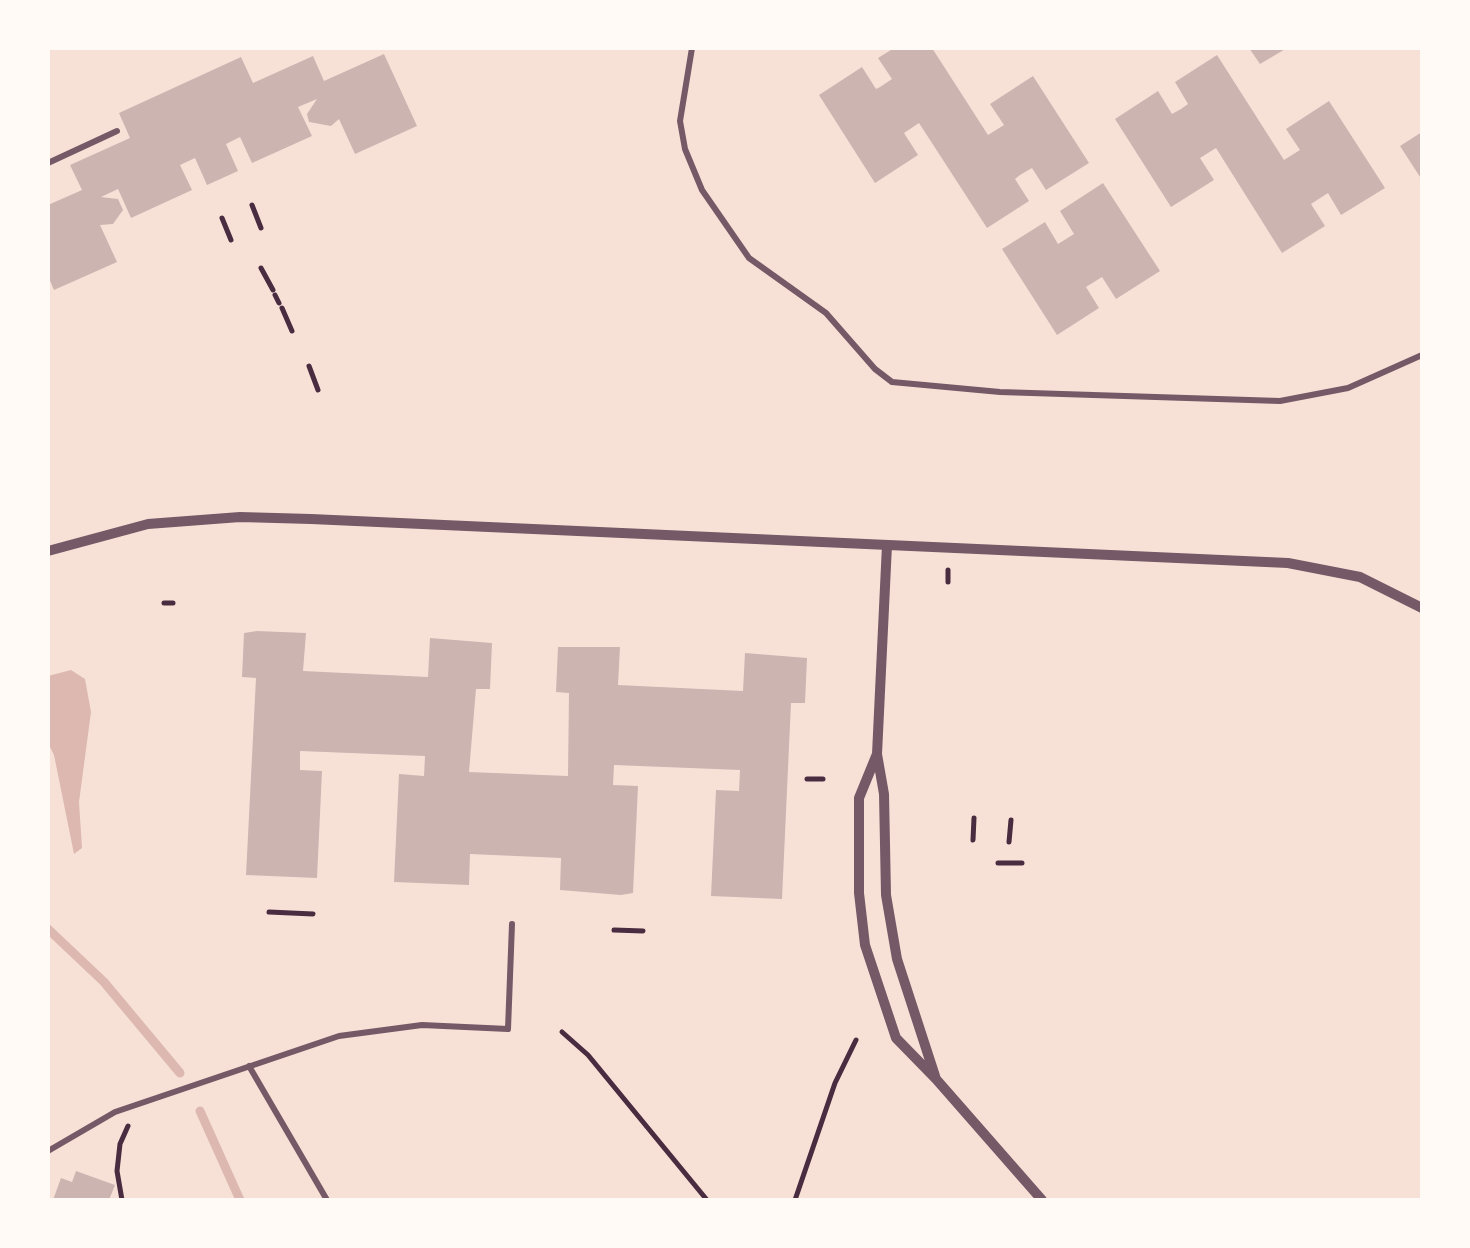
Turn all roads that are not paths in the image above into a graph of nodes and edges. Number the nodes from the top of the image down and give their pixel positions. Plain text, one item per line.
1 (692, 48) edge
2 (117, 131) dead end
3 (48, 163) edge
4 (1422, 354) edge
5 (887, 545) junction
6 (48, 551) edge
7 (1422, 608) edge
8 (878, 754) junction
9 (512, 924) dead end
10 (249, 1066) junction
11 (936, 1080) junction
12 (48, 1150) edge
13 (327, 1200) edge
14 (1042, 1200) edge

1 - 4 lane
2 - 3 lane
5 - 6 street
5 - 7 street
5 - 8 street
8 - 11 street
8 - 11 street
9 - 10 lane
10 - 12 lane
10 - 13 lane
11 - 14 street

